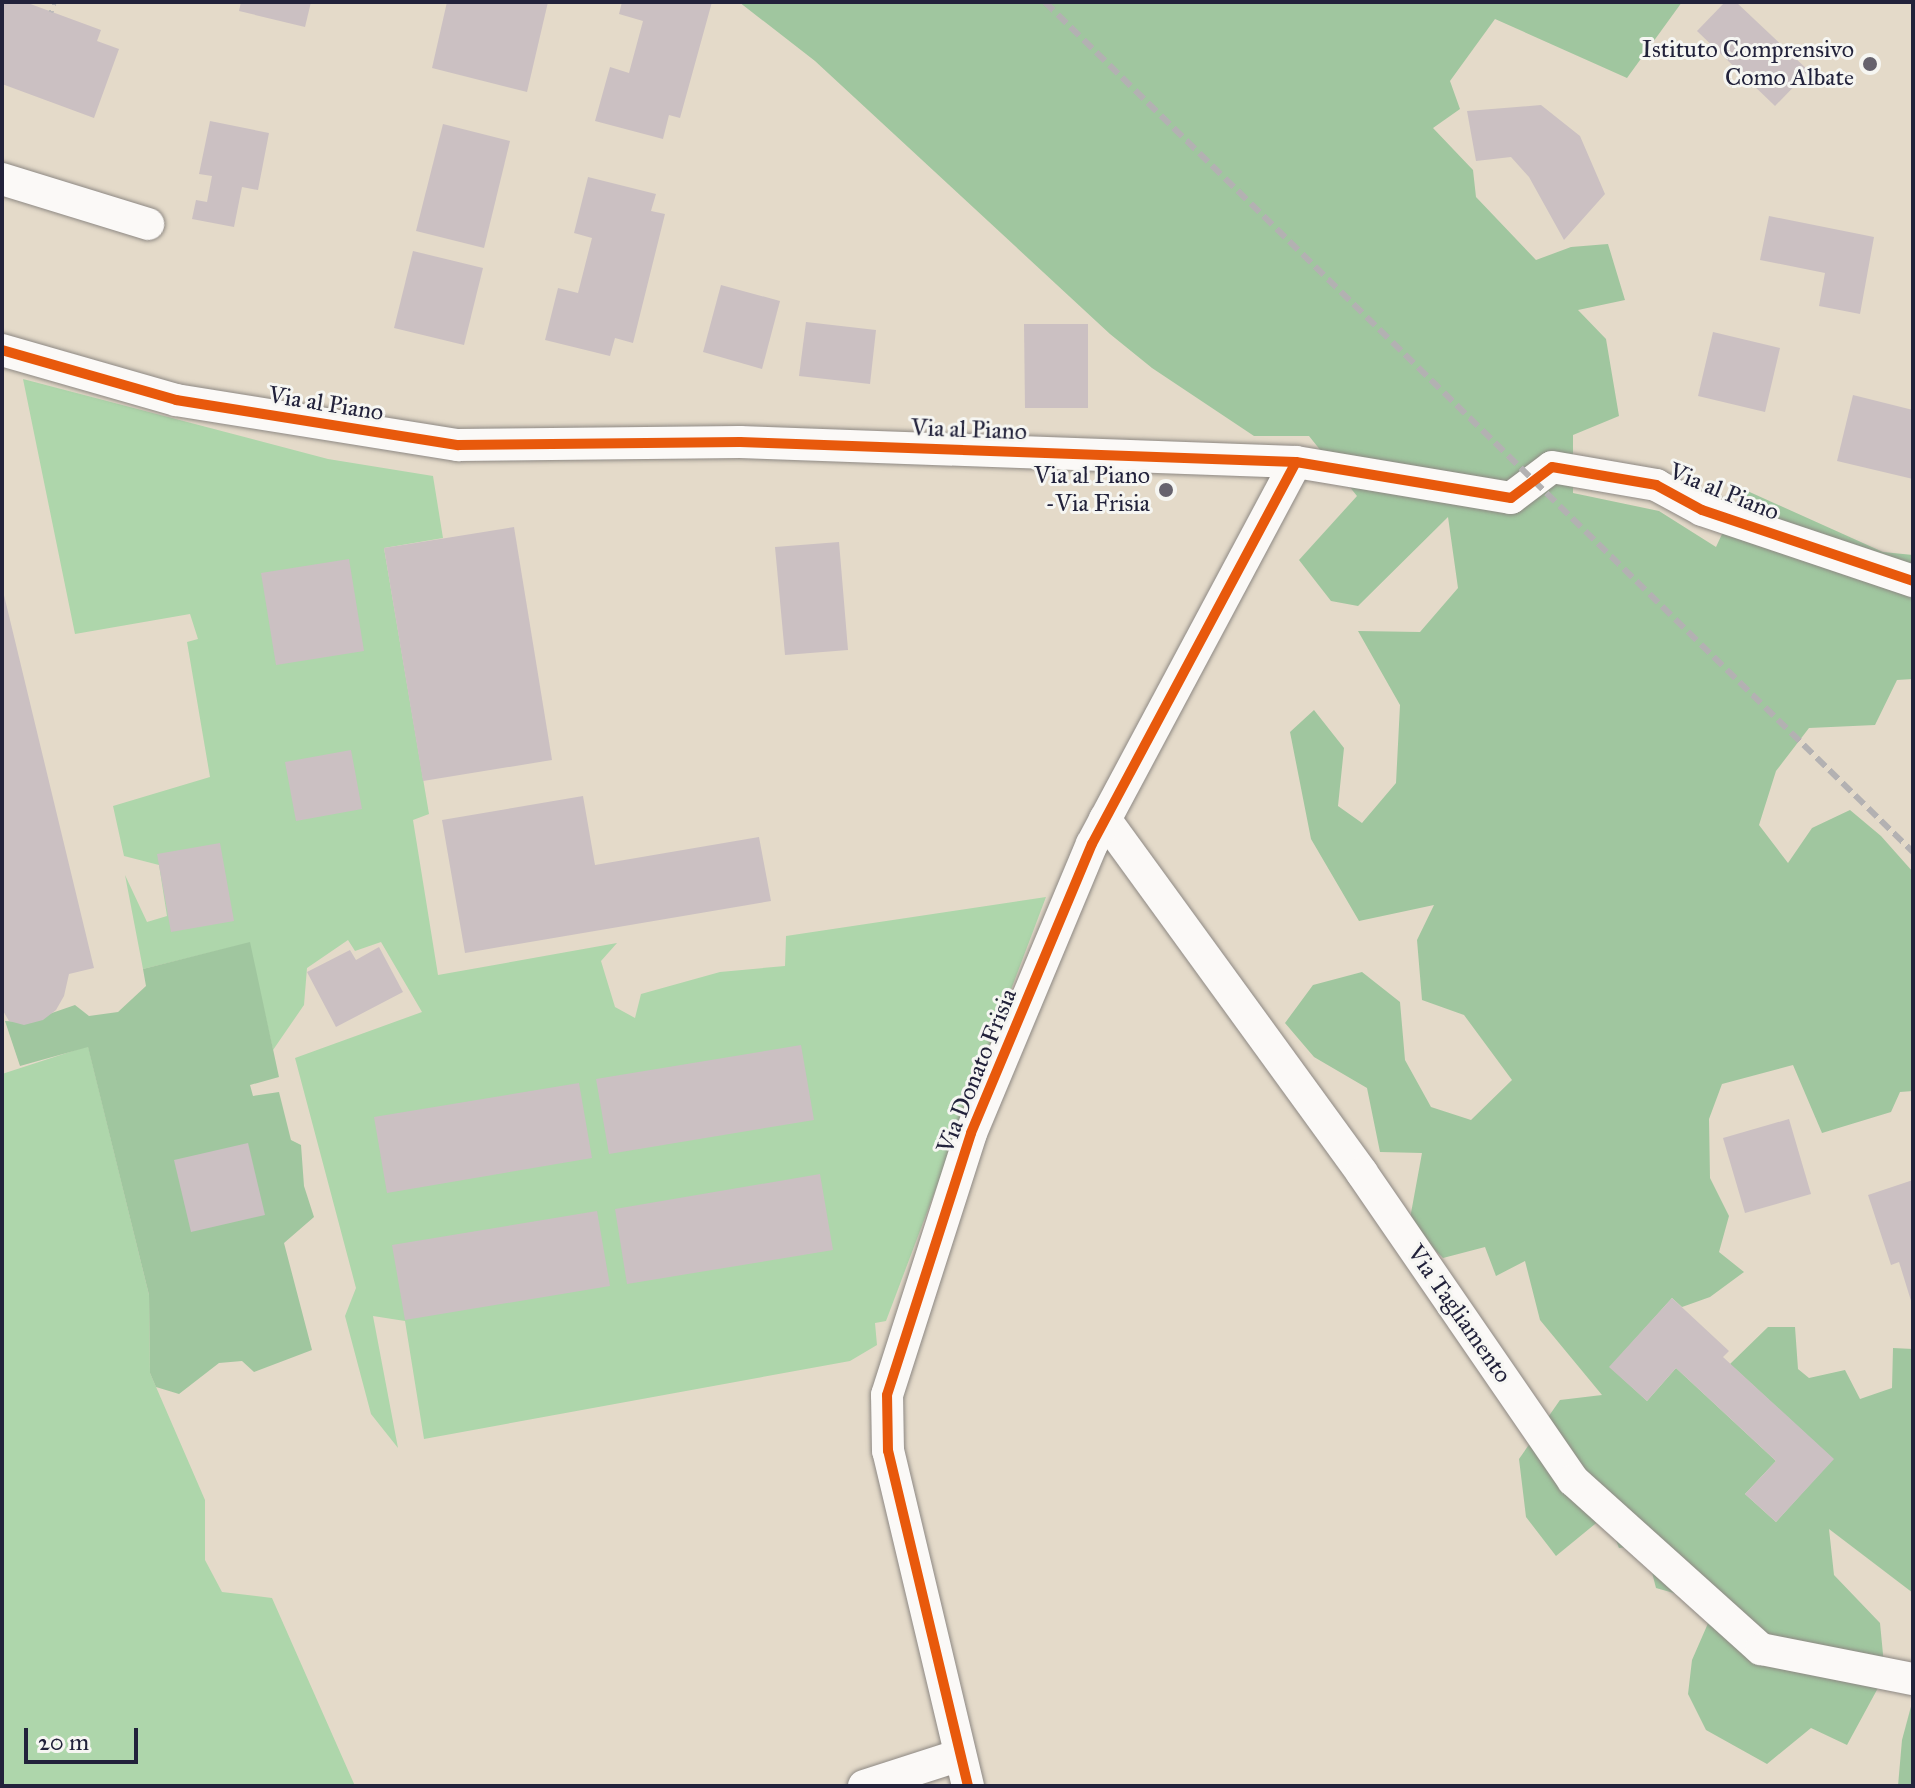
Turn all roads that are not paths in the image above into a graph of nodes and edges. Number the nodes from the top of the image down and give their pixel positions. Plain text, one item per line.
1 (2, 179) edge
2 (148, 224) dead end
3 (2, 350) edge
4 (1296, 462) junction
5 (1913, 581) edge
6 (1105, 819) junction
7 (1913, 1679) edge
8 (960, 1755) junction
9 (864, 1786) edge
10 (968, 1786) edge

1 - 2 street
3 - 4 street, Via al Piano
4 - 5 street, Via al Piano
4 - 6 street, Via Donato Frisia
6 - 7 street, Via Tagliamento
6 - 8 street, Via Donato Frisia
8 - 9 street
8 - 10 street, Via Donato Frisia

